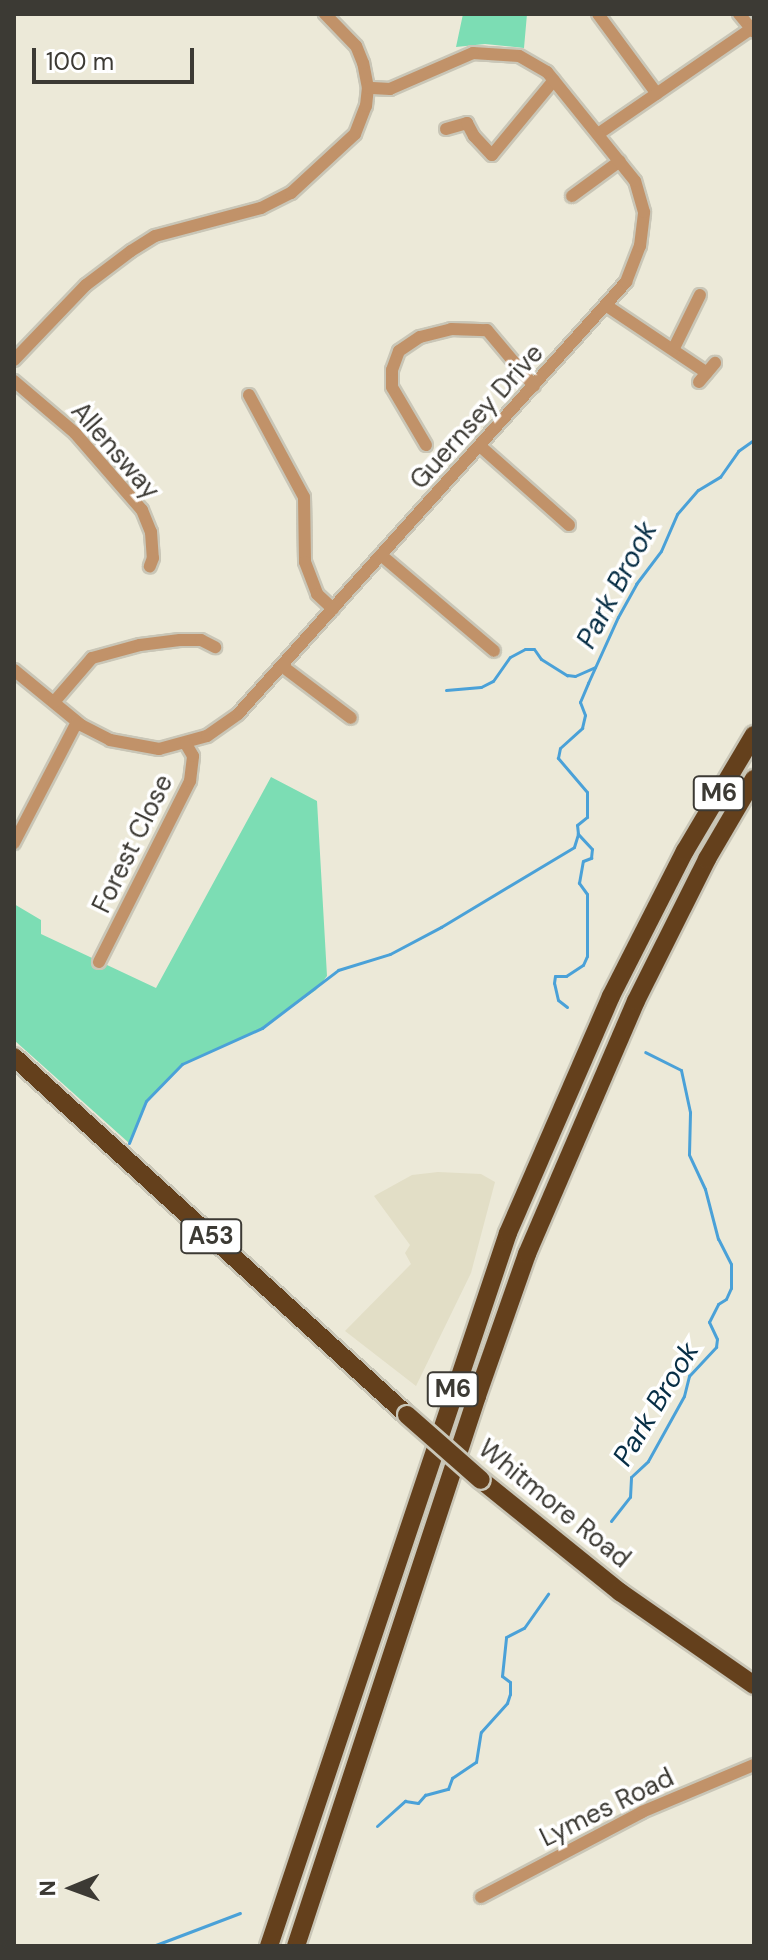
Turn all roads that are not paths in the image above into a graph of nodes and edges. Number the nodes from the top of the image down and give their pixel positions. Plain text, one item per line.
1 (325, 14) edge
2 (598, 14) edge
3 (739, 14) edge
4 (752, 31) edge
5 (554, 80) junction
6 (368, 88) junction
7 (657, 94) junction
8 (446, 129) dead end
9 (598, 134) junction
10 (620, 161) junction
11 (572, 196) dead end
12 (700, 295) dead end
13 (607, 306) junction
14 (674, 348) junction
15 (14, 360) edge
16 (707, 373) dead end
17 (14, 381) edge
18 (534, 386) junction
19 (249, 395) dead end
20 (426, 445) dead end
21 (480, 446) junction
22 (569, 525) dead end
23 (381, 555) junction
24 (150, 566) dead end
25 (333, 609) junction
26 (215, 647) dead end
27 (494, 651) dead end
28 (282, 666) junction
29 (14, 670) edge
30 (54, 702) junction
31 (351, 718) dead end
32 (77, 722) junction
33 (754, 735) edge
34 (186, 744) junction
35 (754, 779) edge
36 (14, 843) edge
37 (99, 962) dead end
38 (14, 1057) edge
39 (754, 1685) edge
40 (754, 1765) edge
41 (481, 1897) dead end
42 (269, 1946) edge
43 (296, 1946) edge

1 - 6 street
2 - 7 street
3 - 4 street
4 - 7 street
5 - 6 street, Guernsey Drive
5 - 8 street
5 - 9 street, Guernsey Drive
6 - 15 street
7 - 9 street
9 - 10 street, Guernsey Drive
10 - 11 street
10 - 13 street, Guernsey Drive
12 - 14 street
13 - 14 street
13 - 18 street, Guernsey Drive
14 - 16 street
17 - 24 street, Allensway
18 - 20 street
18 - 21 street, Guernsey Drive
19 - 25 street
21 - 22 street
21 - 23 street, Guernsey Drive
23 - 25 street, Guernsey Drive
23 - 27 street
25 - 28 street, Guernsey Drive
26 - 30 street
28 - 31 street
28 - 34 street, Guernsey Drive
29 - 30 street, Guernsey Drive
30 - 32 street, Guernsey Drive
32 - 34 street, Guernsey Drive
32 - 36 street
33 - 42 highway, M6
34 - 37 street, Forest Close
35 - 43 highway, M6
38 - 39 highway, Whitmore Road / A53, bridge
40 - 41 street, Lymes Road

